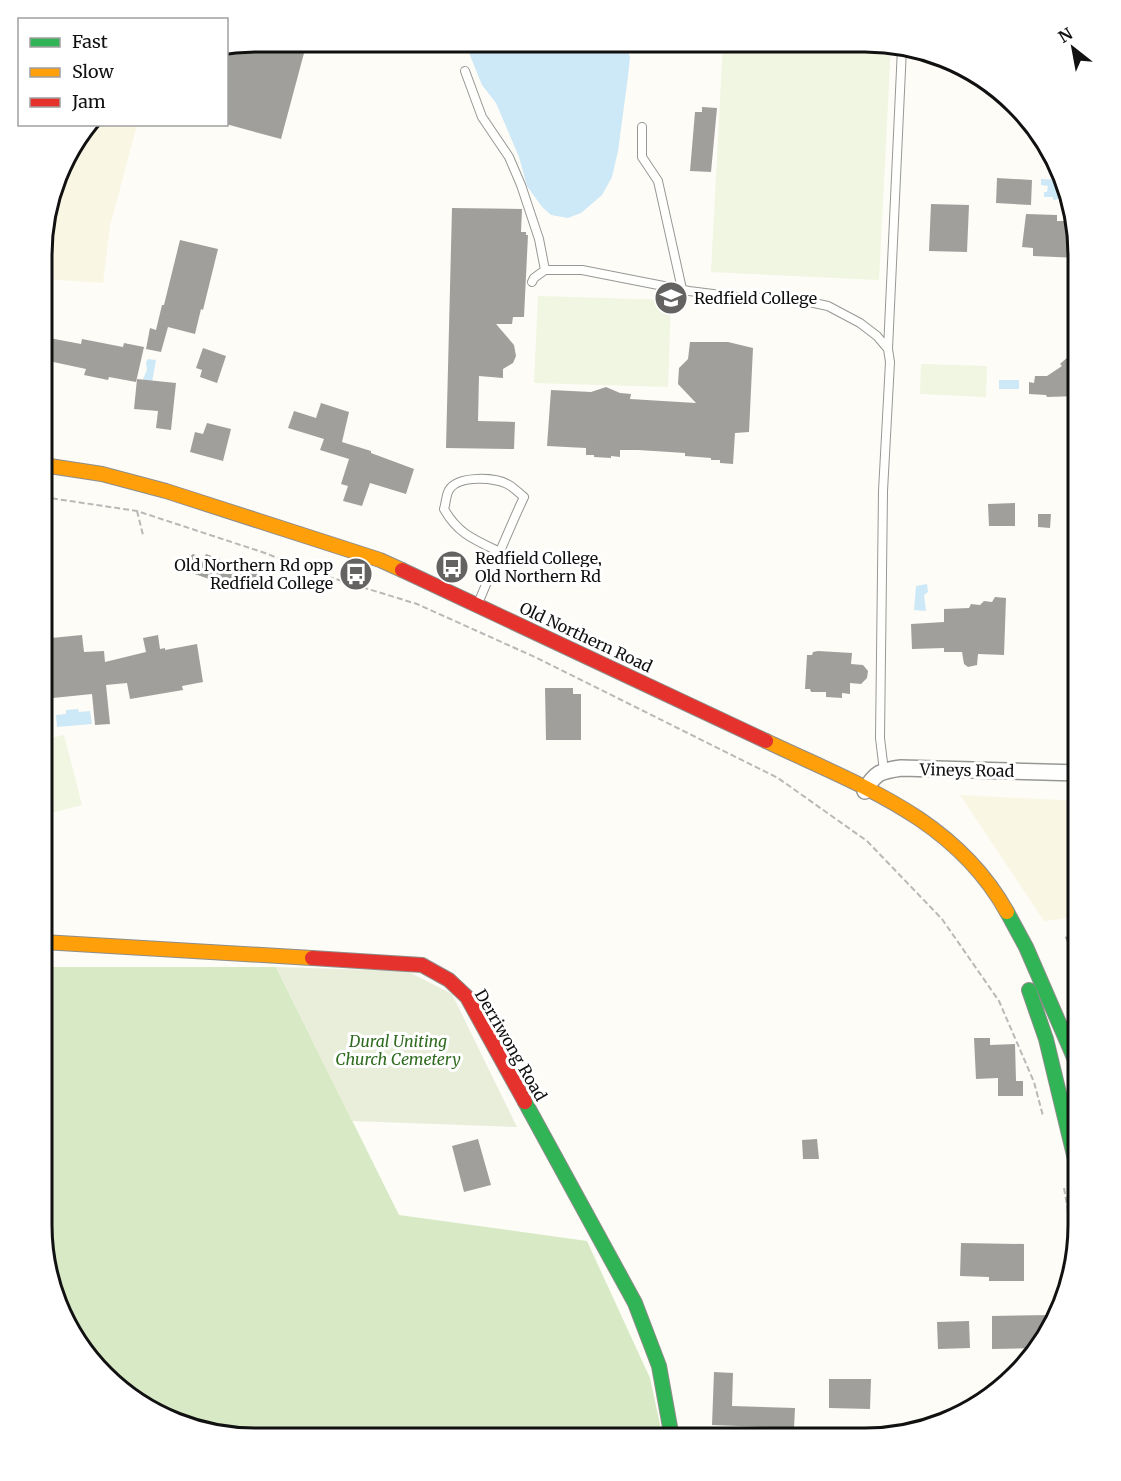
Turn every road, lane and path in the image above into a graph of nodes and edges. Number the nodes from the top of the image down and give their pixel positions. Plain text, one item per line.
1 (902, 56) edge
2 (465, 71) dead end
3 (642, 127) dead end
4 (545, 270) junction
5 (532, 282) dead end
6 (682, 289) junction
7 (888, 349) junction
8 (52, 466) edge
9 (52, 498) edge
10 (137, 511) junction
11 (143, 535) dead end
12 (500, 552) junction
13 (478, 604) junction
14 (884, 771) junction
15 (1068, 772) edge
16 (865, 791) junction
17 (990, 911) dead end
18 (52, 943) edge
19 (1022, 975) dead end
20 (1068, 1044) edge
21 (1043, 1116) dead end
22 (1068, 1134) edge
23 (1063, 1182) dead end
24 (1068, 1210) edge
25 (670, 1428) edge

1 - 7 lane
2 - 4 lane
3 - 6 lane
4 - 5 lane
4 - 6 lane
6 - 7 lane
7 - 14 lane
8 - 13 main road, Old Northern Road
9 - 10 path
10 - 11 path
10 - 21 path
12 - 12 lane
12 - 13 lane
13 - 16 main road, Old Northern Road
14 - 15 street, Vineys Road
14 - 16 street
16 - 17 main road, Old Northern Road
16 - 20 main road, Old Northern Road
18 - 25 main road, Derriwong Road
19 - 22 main road
23 - 24 path

